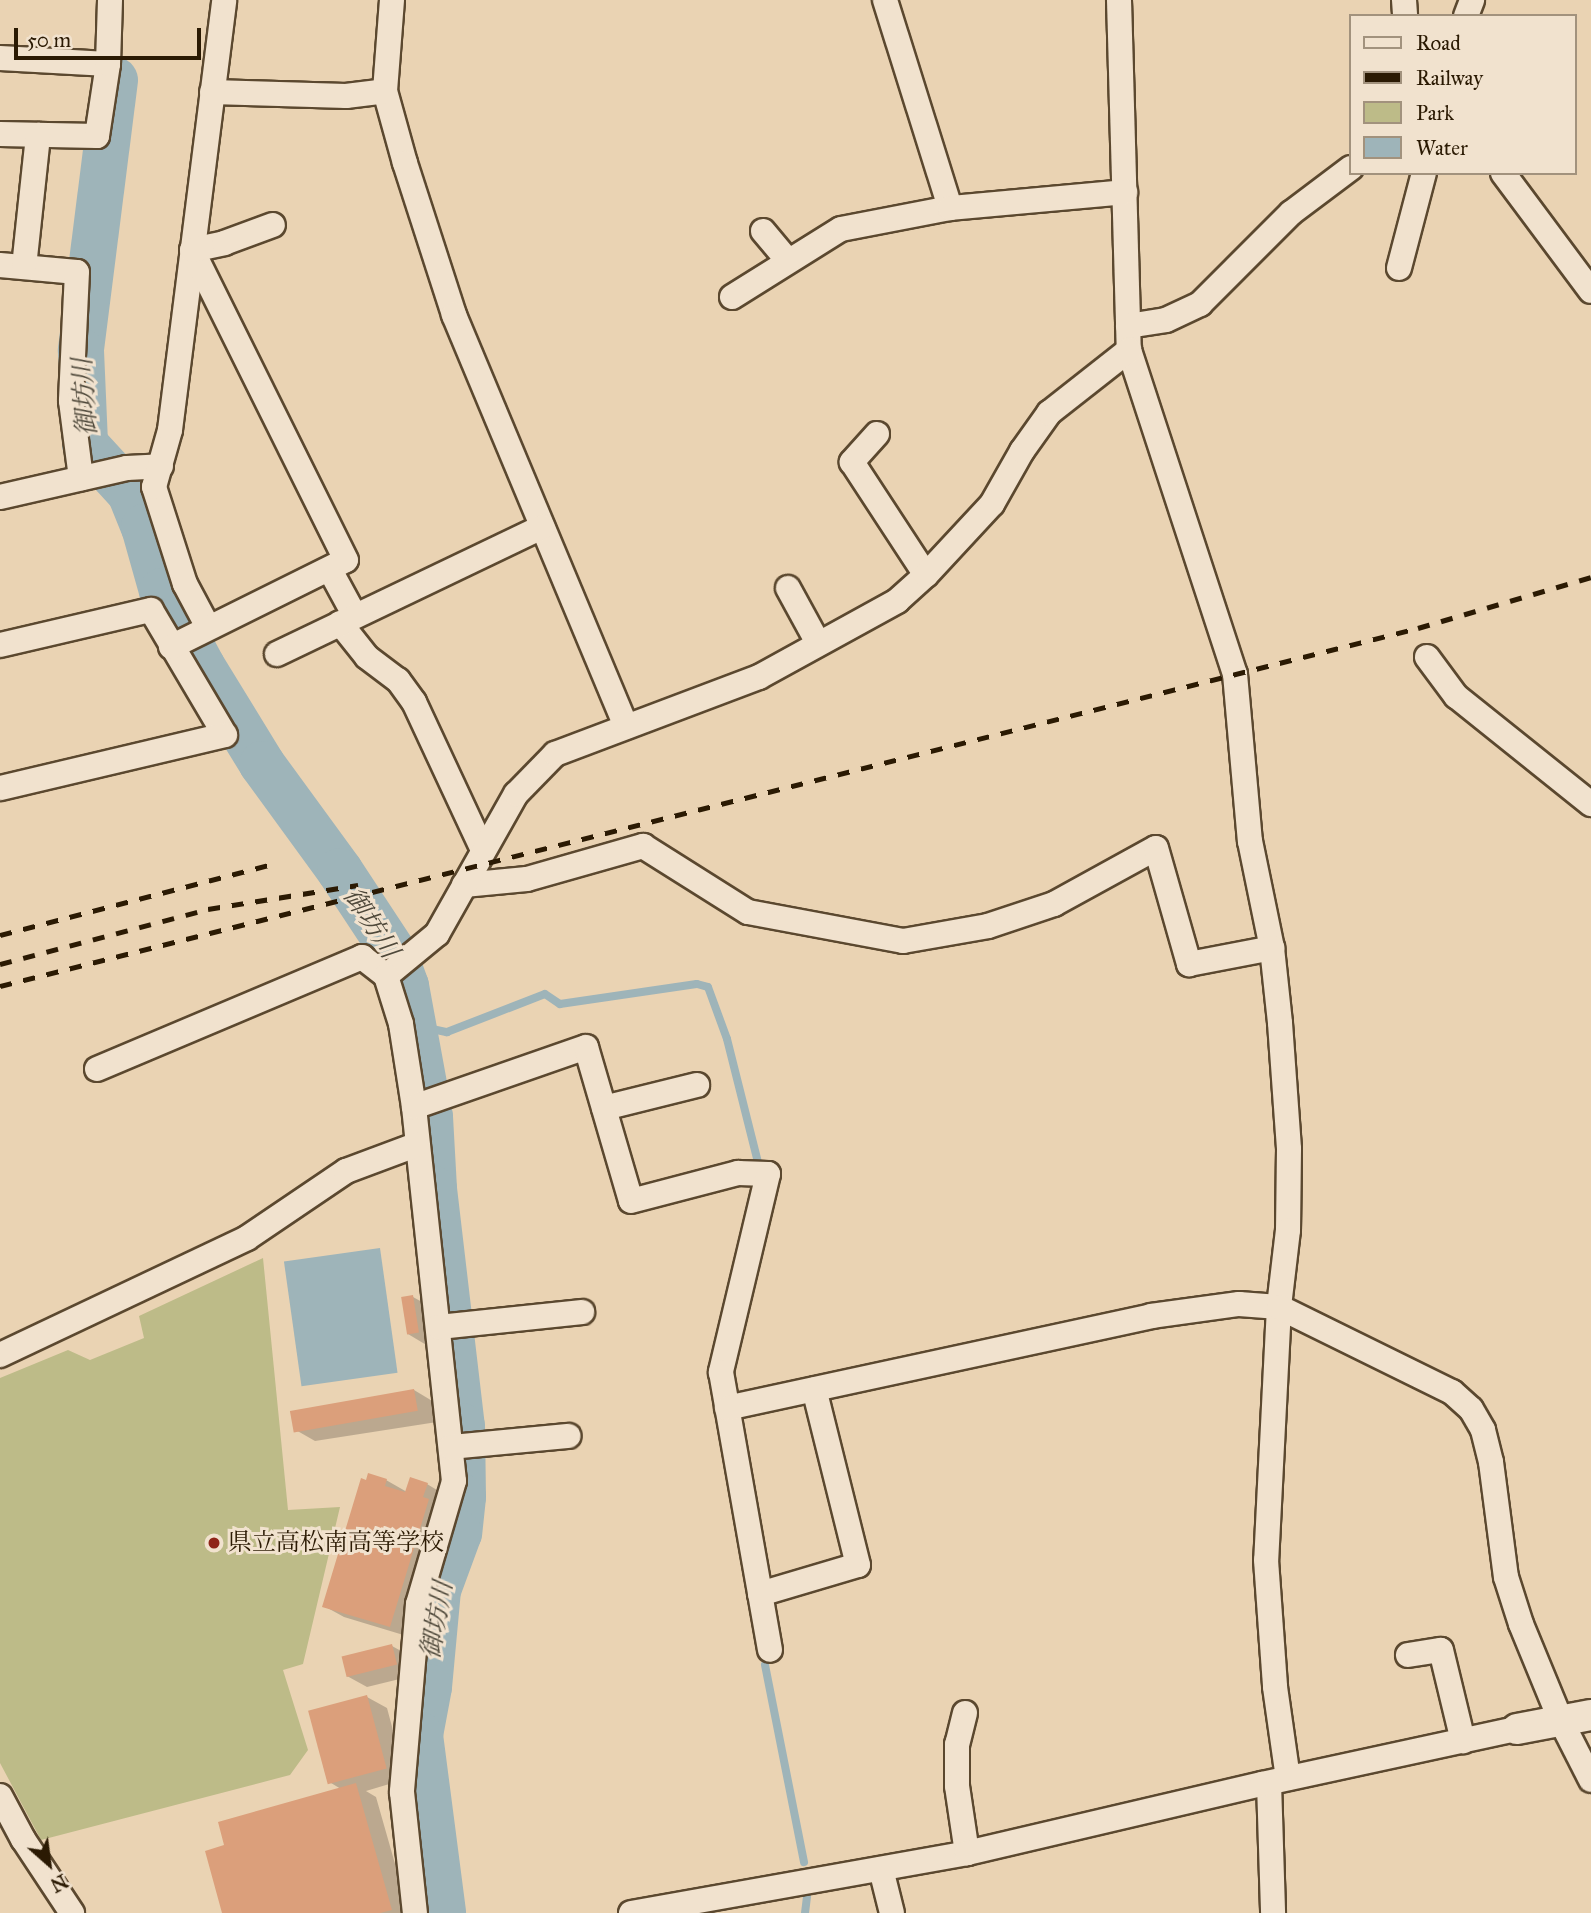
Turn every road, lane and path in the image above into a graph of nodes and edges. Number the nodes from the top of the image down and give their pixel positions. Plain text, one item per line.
1 (110, 0) edge
2 (224, 0) edge
3 (391, 0) edge
4 (885, 0) edge
5 (1119, 0) edge
6 (0, 58) edge
7 (108, 64) junction
8 (385, 91) junction
9 (212, 92) junction
10 (0, 134) edge
11 (38, 135) junction
12 (1350, 169) edge
13 (1423, 175) edge
14 (1504, 175) edge
15 (1125, 192) junction
16 (950, 208) junction
17 (272, 225) dead end
18 (763, 231) dead end
19 (192, 250) junction
20 (788, 261) junction
21 (12, 266) edge
22 (1399, 268) dead end
23 (1591, 291) edge
24 (732, 297) dead end
25 (1128, 338) junction
26 (877, 434) dead end
27 (161, 466) junction
28 (86, 477) junction
29 (0, 497) edge
30 (542, 527) junction
31 (330, 570) junction
32 (926, 575) junction
33 (788, 588) dead end
34 (347, 619) junction
35 (204, 629) junction
36 (818, 643) junction
37 (0, 645) edge
38 (171, 647) junction
39 (277, 653) dead end
40 (1427, 657) dead end
41 (626, 726) junction
42 (0, 788) edge
43 (1591, 804) edge
44 (484, 850) junction
45 (464, 885) junction
46 (1272, 948) junction
47 (392, 970) junction
48 (97, 1069) dead end
49 (697, 1085) dead end
50 (425, 1104) junction
51 (604, 1108) junction
52 (416, 1145) junction
53 (1279, 1307) junction
54 (582, 1312) dead end
55 (448, 1326) junction
56 (0, 1355) edge
57 (814, 1389) junction
58 (727, 1408) junction
59 (568, 1436) dead end
60 (452, 1447) junction
61 (760, 1594) junction
62 (770, 1650) dead end
63 (1408, 1654) dead end
64 (965, 1713) dead end
65 (1591, 1715) edge
66 (1560, 1721) junction
67 (1517, 1729) joint
68 (1463, 1741) junction
69 (1278, 1780) junction
70 (1591, 1780) edge
71 (0, 1796) edge
72 (967, 1853) junction
73 (881, 1869) junction
74 (72, 1913) edge
75 (415, 1913) edge
76 (631, 1913) edge
77 (892, 1913) edge
78 (1273, 1913) edge

1 - 7 street
2 - 9 street
3 - 8 street
4 - 16 street
5 - 15 street
6 - 7 street
7 - 11 street
8 - 9 street
8 - 30 street
9 - 19 street
10 - 11 street
11 - 21 street
12 - 25 street
13 - 22 street
14 - 23 street
15 - 16 street
15 - 25 street
16 - 20 street
17 - 19 street
18 - 20 street
19 - 27 street
19 - 31 street
20 - 24 street
21 - 28 street
25 - 32 street
25 - 46 street
26 - 32 street
27 - 28 street
27 - 35 street
28 - 29 street
30 - 34 street
30 - 41 street
31 - 34 street
31 - 35 street
32 - 36 street
33 - 36 street
34 - 39 street
34 - 44 street
35 - 38 street
36 - 41 street
37 - 38 street
38 - 42 street
40 - 43 street
41 - 44 street
44 - 45 street
45 - 46 street
45 - 47 street
46 - 53 street
47 - 48 street
47 - 50 street
49 - 51 street
50 - 51 street
50 - 52 street
51 - 58 street
52 - 55 street
52 - 56 street
53 - 57 street
53 - 66 street
53 - 69 street
54 - 55 street
55 - 60 street
57 - 58 street
57 - 61 street
58 - 61 street
59 - 60 street
60 - 75 street
61 - 62 street
63 - 68 street
64 - 72 street
65 - 66 street
66 - 67 street
66 - 70 street
67 - 68 street
68 - 69 street
69 - 72 street
69 - 78 street
71 - 74 street
72 - 73 street
73 - 76 street
73 - 77 street

